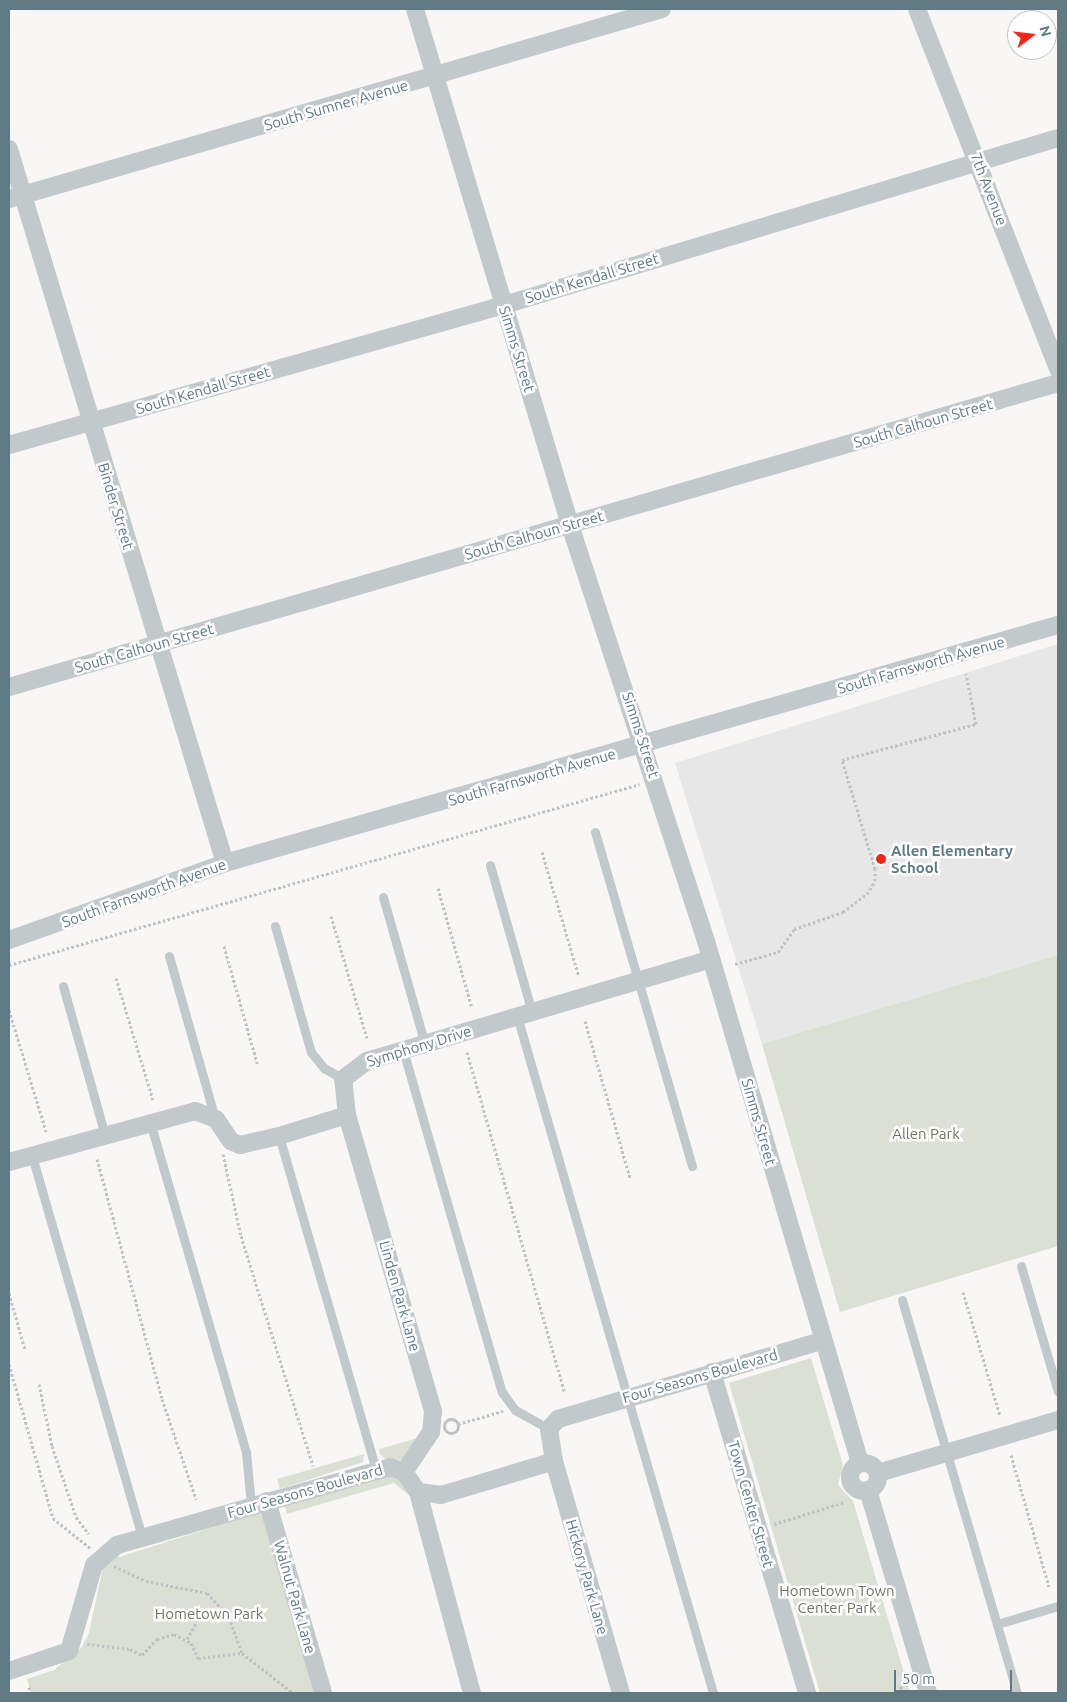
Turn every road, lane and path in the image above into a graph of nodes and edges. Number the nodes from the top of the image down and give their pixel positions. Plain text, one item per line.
1 (415, 9) edge
2 (662, 9) edge
3 (917, 9) edge
4 (435, 76) junction
5 (1058, 138) edge
6 (9, 149) edge
7 (979, 161) junction
8 (16, 197) edge
9 (504, 304) junction
10 (1058, 369) edge
11 (1058, 383) edge
12 (90, 421) junction
13 (9, 445) edge
14 (570, 525) junction
15 (1058, 626) edge
16 (157, 644) junction
17 (966, 674) dead end
18 (9, 688) edge
19 (645, 745) junction
20 (648, 783) dead end
21 (595, 832) dead end
22 (542, 852) dead end
23 (225, 864) junction
24 (490, 865) dead end
25 (438, 888) dead end
26 (383, 897) dead end
27 (331, 916) dead end
28 (275, 926) dead end
29 (9, 940) edge
30 (224, 946) dead end
31 (169, 956) dead end
32 (711, 959) junction
33 (734, 964) dead end
34 (9, 965) edge
35 (579, 977) dead end
36 (116, 978) dead end
37 (637, 981) junction
38 (63, 986) dead end
39 (472, 1008) dead end
40 (9, 1010) edge
41 (525, 1014) junction
42 (585, 1021) dead end
43 (367, 1038) dead end
44 (425, 1044) junction
45 (403, 1050) junction
46 (467, 1052) dead end
47 (257, 1063) dead end
48 (343, 1079) junction
49 (153, 1100) dead end
50 (347, 1115) junction
51 (216, 1119) junction
52 (150, 1122) junction
53 (46, 1131) dead end
54 (105, 1135) junction
55 (279, 1136) junction
56 (221, 1146) dead end
57 (32, 1156) junction
58 (97, 1159) dead end
59 (9, 1162) edge
60 (692, 1166) dead end
61 (630, 1178) dead end
62 (1021, 1266) dead end
63 (962, 1292) dead end
64 (9, 1293) edge
65 (902, 1300) dead end
66 (821, 1341) junction
67 (25, 1350) dead end
68 (9, 1364) edge
69 (712, 1372) junction
70 (39, 1384) dead end
71 (1058, 1392) edge
72 (565, 1393) dead end
73 (629, 1397) junction
74 (506, 1410) dead end
75 (1000, 1415) dead end
76 (1058, 1420) edge
77 (458, 1424) junction
78 (549, 1429) junction
79 (947, 1454) junction
80 (1011, 1455) dead end
81 (554, 1462) junction
82 (860, 1463) junction
83 (312, 1466) dead end
84 (376, 1469) junction
85 (404, 1472) junction
86 (878, 1473) junction
87 (868, 1490) junction
88 (418, 1492) junction
89 (196, 1500) dead end
90 (845, 1502) dead end
91 (259, 1503) junction
92 (773, 1524) dead end
93 (89, 1534) dead end
94 (142, 1538) junction
95 (96, 1560) junction
96 (1049, 1587) dead end
97 (1058, 1606) edge
98 (197, 1622) dead end
99 (998, 1624) junction
100 (186, 1639) junction
101 (75, 1640) junction
102 (242, 1653) junction
103 (9, 1671) edge
104 (902, 1685) dead end
105 (29, 1687) dead end
106 (30, 1693) edge
107 (293, 1693) edge
108 (323, 1693) edge
109 (472, 1693) edge
110 (621, 1693) edge
111 (713, 1693) edge
112 (807, 1693) edge
113 (898, 1693) edge
114 (928, 1693) edge
115 (1017, 1693) edge

1 - 4 street, Simms Street
2 - 4 street, South Sumner Avenue
3 - 7 street, 7th Avenue
4 - 8 street, South Sumner Avenue
4 - 9 street, Simms Street
5 - 7 street, South Kendall Street
6 - 8 street, Binder Street
7 - 9 street, South Kendall Street
7 - 10 street, 7th Avenue
8 - 12 street, Binder Street
9 - 12 street, South Kendall Street
9 - 14 street, Simms Street
11 - 14 street, South Calhoun Street
12 - 13 street, South Kendall Street
12 - 16 street, Binder Street
14 - 16 street, South Calhoun Street
14 - 19 street, Simms Street
15 - 19 street, South Farnsworth Avenue
16 - 18 street, South Calhoun Street
16 - 23 street, Binder Street
17 - 33 path
19 - 23 street, South Farnsworth Avenue
19 - 32 street, Simms Street
20 - 34 path
21 - 37 lane
22 - 35 path
23 - 29 street, South Farnsworth Avenue
24 - 41 lane
25 - 39 path
26 - 44 lane
27 - 43 path
28 - 48 lane
30 - 47 path
31 - 51 lane
32 - 37 street, Symphony Drive
32 - 66 street, Simms Street
36 - 49 path
37 - 41 street, Symphony Drive
37 - 60 lane
38 - 54 lane
40 - 53 path
41 - 44 street, Symphony Drive
41 - 73 lane
42 - 61 path
44 - 45 street, Symphony Drive
45 - 48 street, Symphony Drive
45 - 78 lane
46 - 72 path
48 - 50 street
50 - 55 street
50 - 85 street, Linden Park Lane
51 - 52 street
51 - 55 street
52 - 54 street
52 - 91 lane
54 - 57 street
55 - 84 lane
56 - 83 path
57 - 59 street
57 - 94 lane
58 - 89 path
62 - 71 lane
63 - 75 path
64 - 67 path
65 - 79 lane
66 - 69 street, Four Seasons Boulevard
66 - 82 street, Simms Street
68 - 95 path
69 - 73 street, Four Seasons Boulevard
69 - 112 street, Town Center Street
70 - 93 path
73 - 78 street, Four Seasons Boulevard
73 - 111 lane
74 - 77 path
76 - 79 street
77 - 77 path
78 - 81 street
79 - 86 street
79 - 99 lane
80 - 96 path
81 - 88 street
81 - 110 street, Hickory Park Lane
82 - 86 street
82 - 87 street
84 - 85 street, Four Seasons Boulevard
84 - 91 street, Four Seasons Boulevard
85 - 88 street, Four Seasons Boulevard
86 - 87 street
87 - 114 street
88 - 109 street
90 - 92 path
91 - 94 street, Four Seasons Boulevard
91 - 108 street, Walnut Park Lane
94 - 95 street, Four Seasons Boulevard
95 - 101 street
95 - 102 path
97 - 99 lane
98 - 100 path
99 - 115 lane
100 - 101 path
100 - 102 path
101 - 103 street
102 - 107 path
104 - 113 path
105 - 106 path

